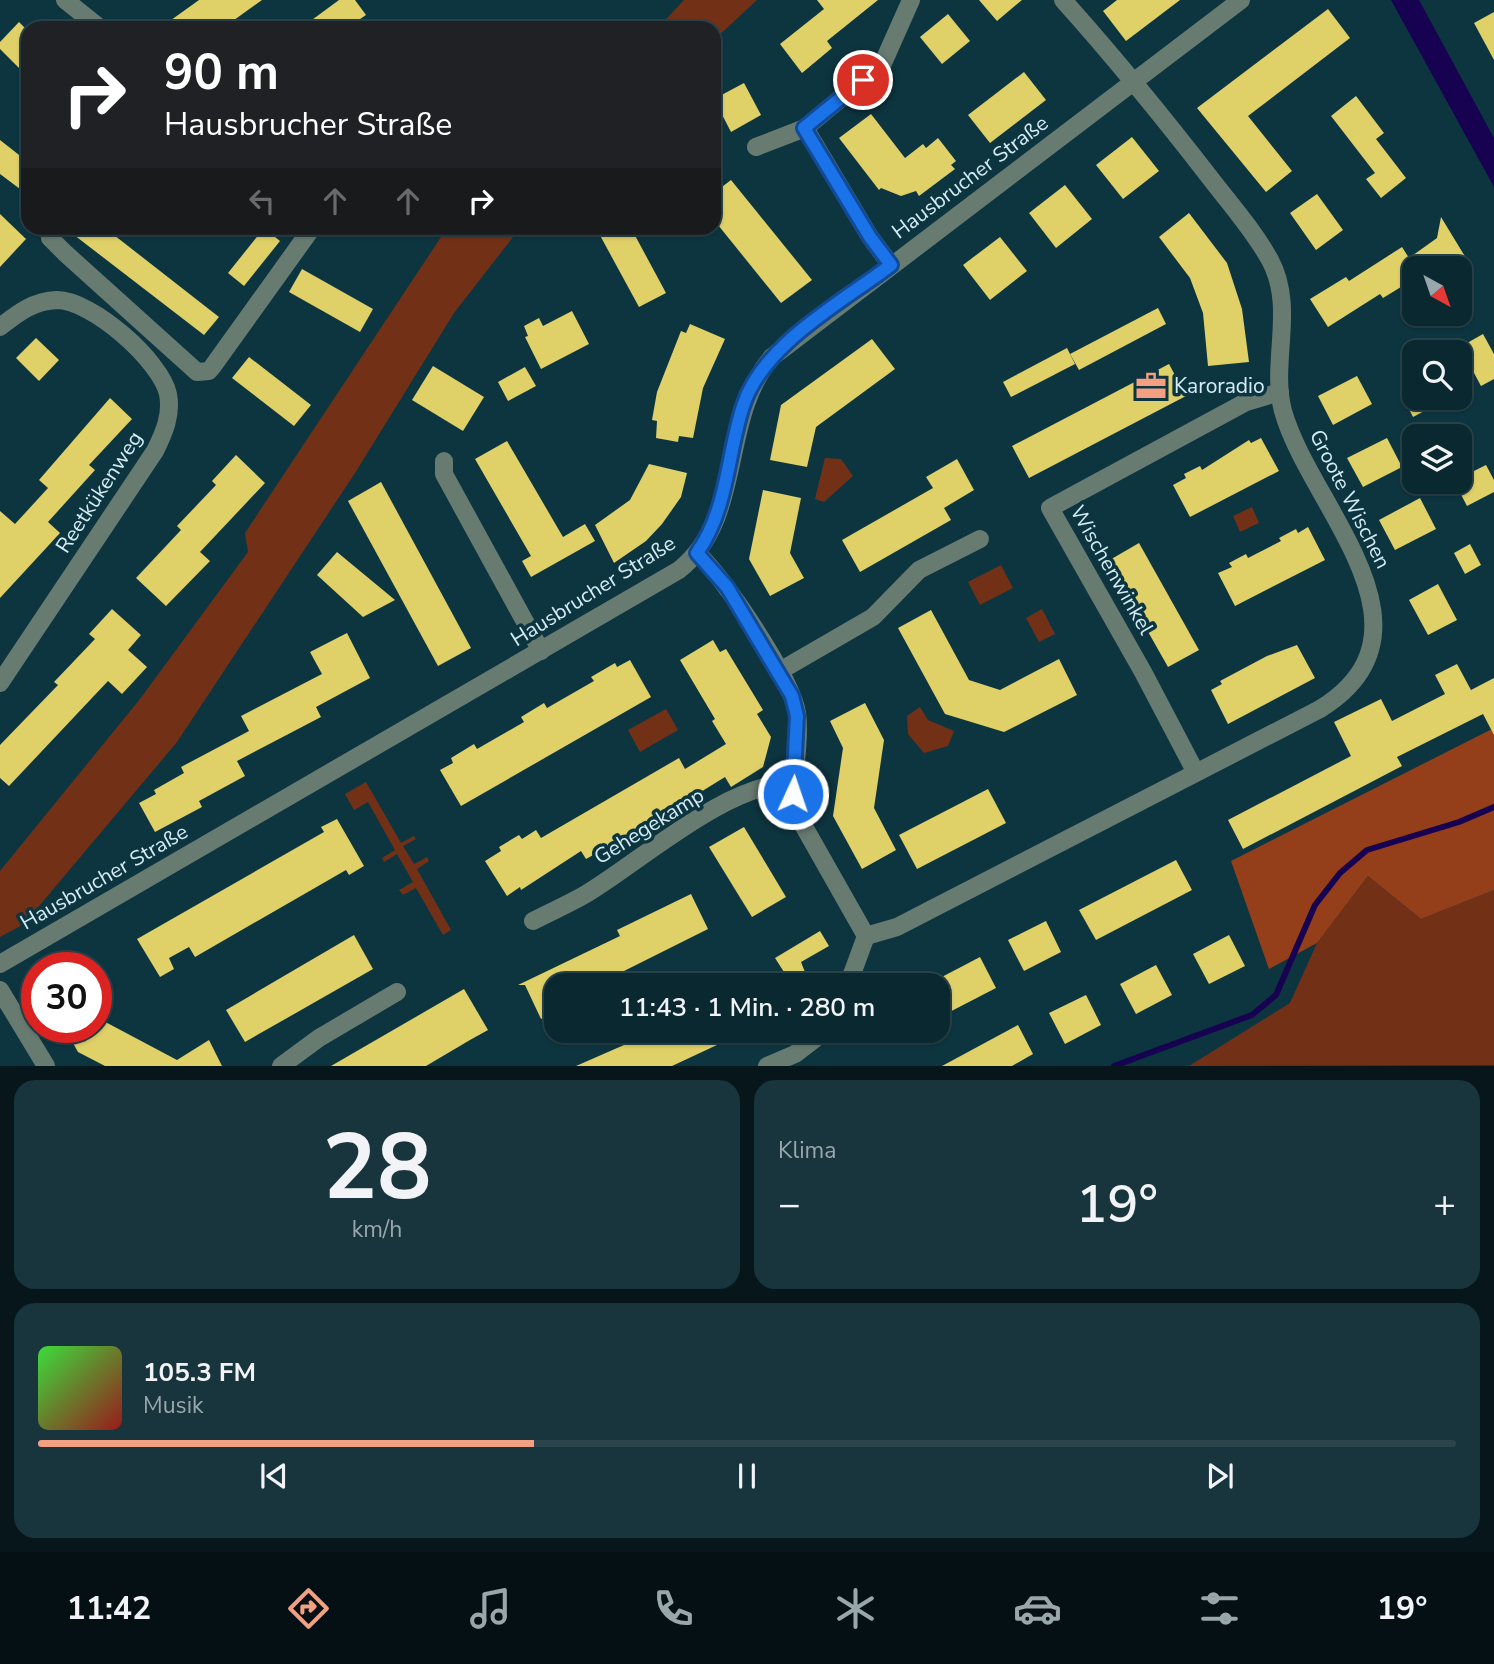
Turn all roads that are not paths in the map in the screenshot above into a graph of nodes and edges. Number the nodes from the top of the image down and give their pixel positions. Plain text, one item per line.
1 (65, 0) edge
2 (911, 0) edge
3 (1063, 0) edge
4 (1241, 0) edge
5 (91, 21) edge
6 (1135, 80) junction
7 (804, 128) junction
8 (756, 147) dead end
9 (50, 235) edge
10 (307, 235) edge
11 (891, 265) junction
12 (0, 327) edge
13 (1280, 393) junction
14 (444, 461) dead end
15 (980, 539) dead end
16 (697, 553) junction
17 (541, 651) junction
18 (778, 672) junction
19 (0, 683) edge
20 (1195, 771) junction
21 (793, 783) junction
22 (533, 921) dead end
23 (866, 936) junction
24 (0, 964) edge
25 (852, 973) edge
26 (0, 990) edge
27 (397, 992) dead end
28 (809, 1043) edge
29 (46, 1066) edge
30 (281, 1066) edge
31 (767, 1066) edge

1 - 5 street
2 - 7 street
3 - 6 street, Groote Wischen
4 - 6 street, Hausbrucher Straße
6 - 11 street, Hausbrucher Straße
6 - 13 street, Groote Wischen
7 - 8 street
7 - 11 street
9 - 10 street
11 - 16 street, Hausbrucher Straße
12 - 19 street, Reetkükenweg
13 - 20 street, Groote Wischen
13 - 20 street, Wischenwinkel
14 - 17 street
15 - 18 street
16 - 17 street, Hausbrucher Straße
16 - 18 street
17 - 24 street, Hausbrucher Straße
18 - 21 street
20 - 23 street, Groote Wischen
21 - 22 street, Gehegekamp
21 - 23 street
23 - 25 street
26 - 29 street
27 - 30 street
28 - 31 street

